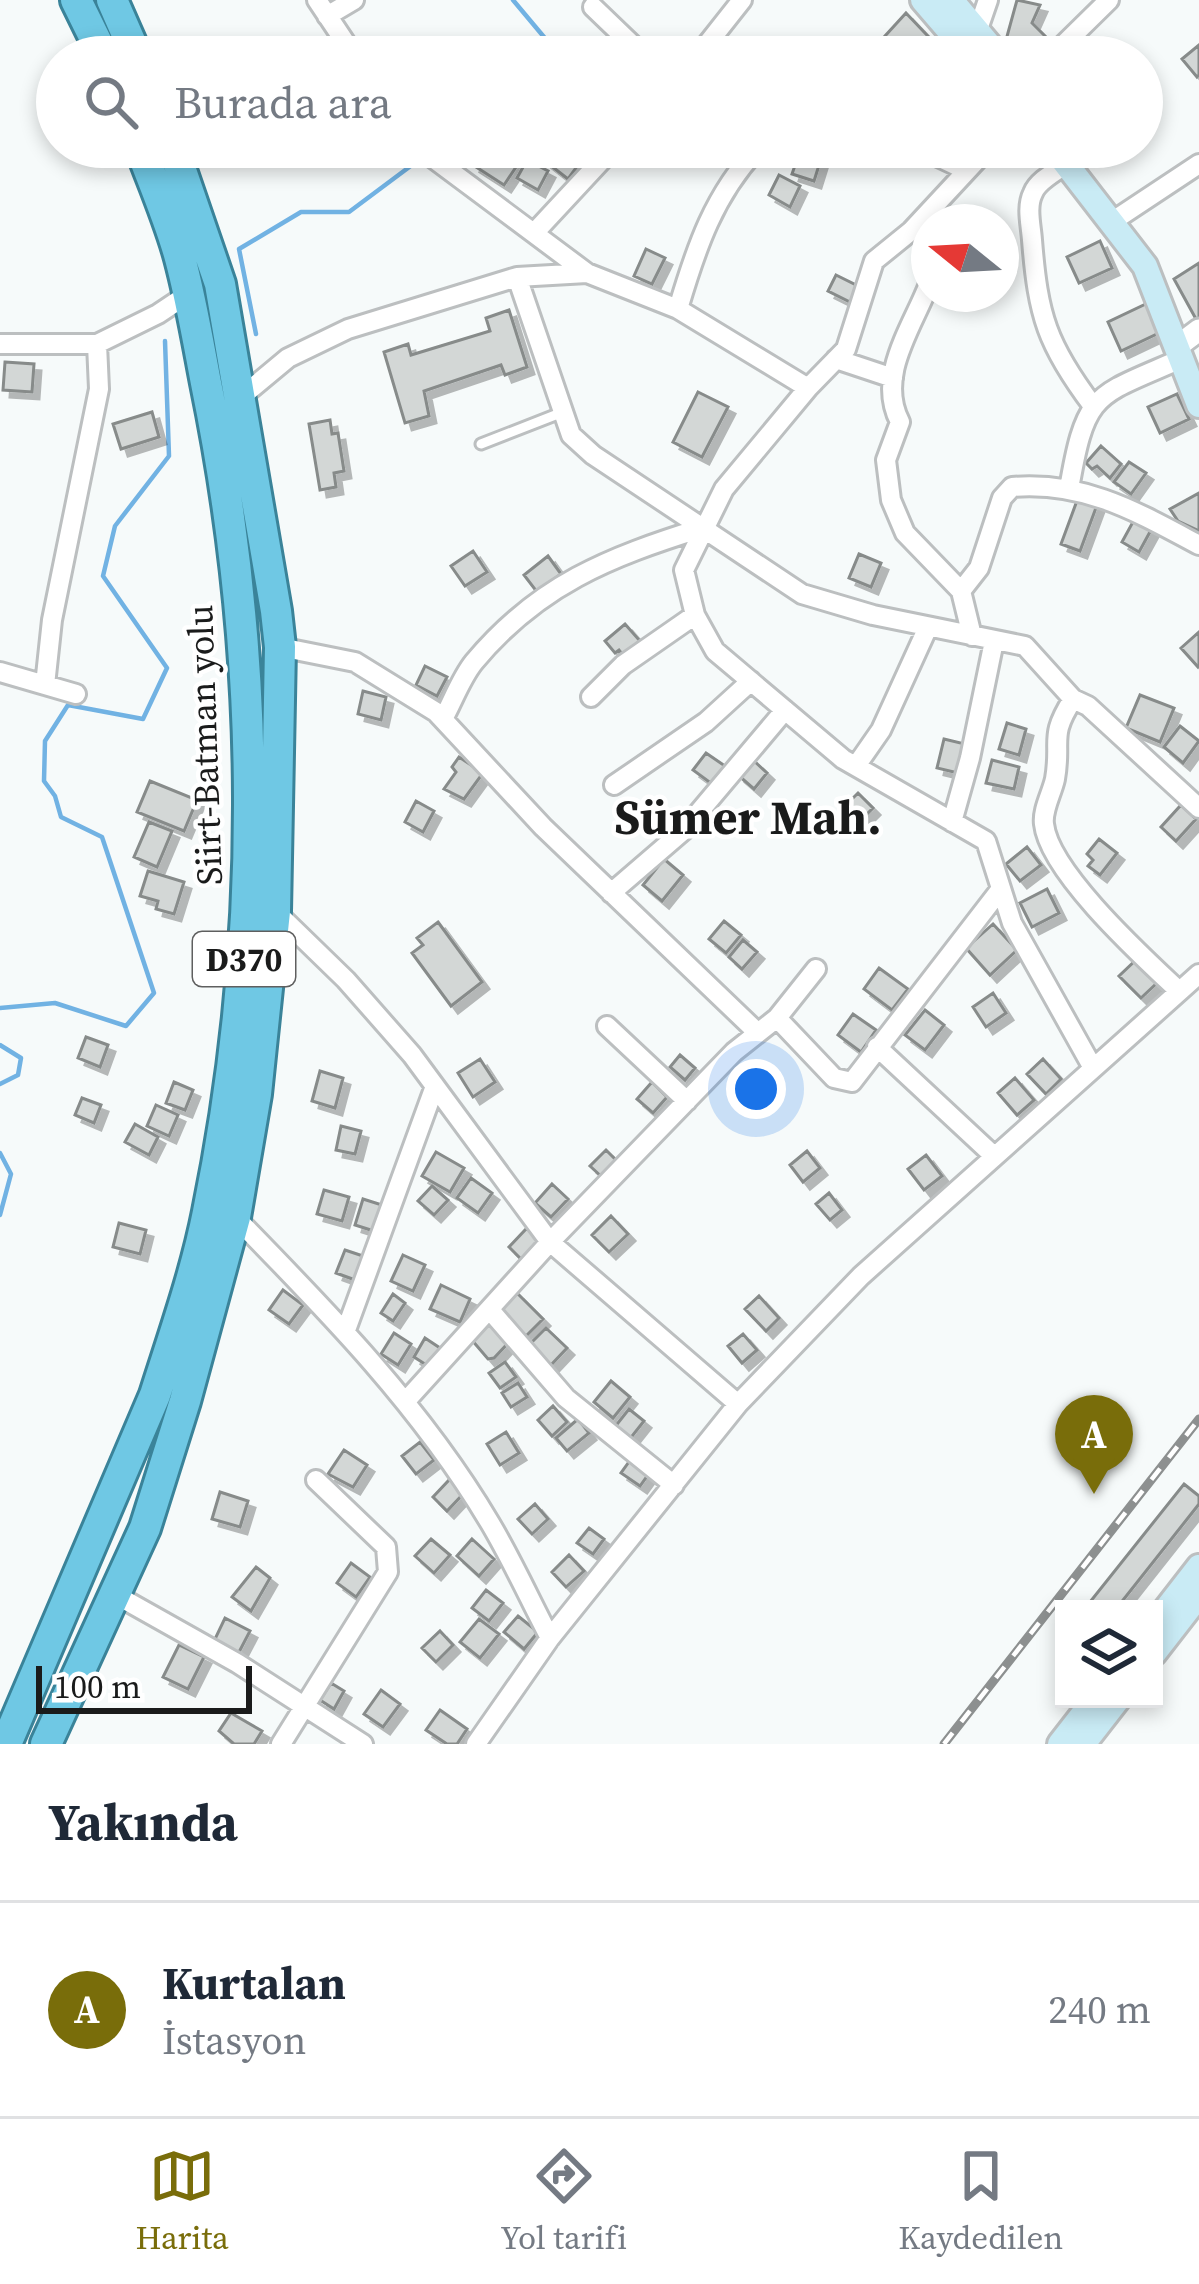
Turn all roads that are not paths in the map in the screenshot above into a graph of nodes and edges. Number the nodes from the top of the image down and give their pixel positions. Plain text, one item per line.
1 (76, 0) edge
2 (112, 0) edge
3 (354, 0) edge
4 (742, 0) edge
5 (923, 0) edge
6 (951, 0) edge
7 (988, 0) edge
8 (1108, 0) edge
9 (593, 7) dead end
10 (322, 8) edge
11 (977, 32) junction
12 (94, 36) edge
13 (128, 36) edge
14 (341, 36) edge
15 (623, 36) edge
16 (714, 36) edge
17 (954, 36) edge
18 (981, 36) edge
19 (1072, 36) edge
20 (1199, 164) edge
21 (148, 168) edge
22 (180, 168) edge
23 (447, 168) edge
24 (594, 168) edge
25 (739, 168) edge
26 (962, 168) edge
27 (1048, 168) edge
28 (1072, 168) edge
29 (966, 170) joint
30 (940, 204) edge
31 (1113, 221) junction
32 (535, 232) junction
33 (911, 232) edge
34 (587, 273) junction
35 (517, 277) junction
36 (188, 294) junction
37 (678, 309) junction
38 (916, 312) edge
39 (0, 344) edge
40 (97, 344) junction
41 (1187, 344) edge
42 (836, 359) junction
43 (893, 378) junction
44 (808, 388) junction
45 (240, 398) junction
46 (1199, 405) edge
47 (1093, 406) junction
48 (563, 412) junction
49 (481, 444) dead end
50 (1069, 489) junction
51 (702, 528) junction
52 (1199, 545) edge
53 (961, 591) junction
54 (695, 615) junction
55 (928, 627) junction
56 (971, 636) junction
57 (994, 641) junction
58 (280, 646) junction
59 (0, 671) edge
60 (751, 681) junction
61 (44, 685) junction
62 (76, 694) dead end
63 (591, 697) dead end
64 (1073, 699) junction
65 (785, 710) junction
66 (443, 719) junction
67 (856, 766) junction
68 (614, 785) dead end
69 (1199, 808) edge
70 (952, 822) junction
71 (1000, 890) junction
72 (611, 892) junction
73 (275, 911) junction
74 (816, 969) dead end
75 (1199, 974) edge
76 (1179, 991) junction
77 (777, 1018) junction
78 (607, 1026) dead end
79 (758, 1033) junction
80 (877, 1048) junction
81 (1093, 1068) junction
82 (435, 1086) junction
83 (686, 1101) junction
84 (994, 1156) junction
85 (235, 1217) junction
86 (550, 1242) junction
87 (490, 1310) junction
88 (346, 1330) junction
89 (405, 1402) junction
90 (738, 1404) junction
91 (316, 1480) dead end
92 (674, 1485) junction
93 (1199, 1568) edge
94 (116, 1595) junction
95 (1199, 1595) edge
96 (1163, 1613) edge
97 (550, 1638) junction
98 (1163, 1641) edge
99 (307, 1706) junction
100 (1089, 1708) edge
101 (1111, 1708) edge
102 (6, 1744) edge
103 (46, 1744) edge
104 (281, 1744) edge
105 (363, 1744) edge
106 (476, 1744) edge
107 (1060, 1744) edge
108 (1083, 1744) edge

1 - 12 highway
2 - 13 highway
3 - 10 street
4 - 16 street
5 - 17 main road
6 - 11 main road
7 - 11 street
8 - 19 street
9 - 15 street
10 - 14 street
11 - 18 main road
20 - 31 street
21 - 36 highway, Siirt-Batman yolu / D370
22 - 45 highway, Siirt-Batman yolu / D370
23 - 32 street
24 - 32 street
25 - 37 street
26 - 29 street
27 - 47 street
28 - 31 main road
29 - 30 street
31 - 41 main road
32 - 34 street
33 - 42 street
34 - 35 street
34 - 37 street
35 - 45 street
35 - 48 street
36 - 40 street
36 - 102 highway, Siirt-Batman yolu / D370
37 - 44 street
38 - 43 street
39 - 40 street
40 - 61 street
41 - 46 main road
41 - 47 street
42 - 43 street
42 - 44 street
43 - 53 street
44 - 51 street
45 - 58 highway, Siirt-Batman yolu / D370
47 - 50 street
48 - 49 lane
48 - 51 street
50 - 52 street
50 - 53 street
51 - 54 street
51 - 55 street
51 - 66 street
53 - 56 street
54 - 60 street
54 - 63 street
55 - 56 street
55 - 67 street
56 - 57 street
57 - 64 street
57 - 70 street
58 - 66 street
58 - 73 highway, Siirt-Batman yolu / D370
59 - 61 street
60 - 65 street
60 - 68 street
61 - 62 street
64 - 69 street
64 - 76 street
65 - 67 street
65 - 72 street
66 - 72 street
67 - 70 street
70 - 71 street
71 - 80 street
71 - 81 street
72 - 79 street
73 - 82 street
73 - 85 highway, Siirt-Batman yolu / D370
74 - 77 street
75 - 76 street
76 - 81 street
77 - 79 street
77 - 80 street
78 - 83 street
79 - 83 street
80 - 84 street
81 - 84 street
82 - 86 street
82 - 88 street
83 - 86 street
84 - 90 street
85 - 88 street
85 - 94 highway, Siirt-Batman yolu / D370
86 - 87 street
86 - 90 street
87 - 89 street
87 - 92 street
88 - 89 street
89 - 97 street
90 - 92 street
91 - 99 street
92 - 97 street
93 - 96 main road
94 - 99 street
94 - 103 highway, Siirt-Batman yolu / D370
95 - 98 main road
97 - 106 street
99 - 104 street
99 - 105 street
100 - 107 main road
101 - 108 main road

